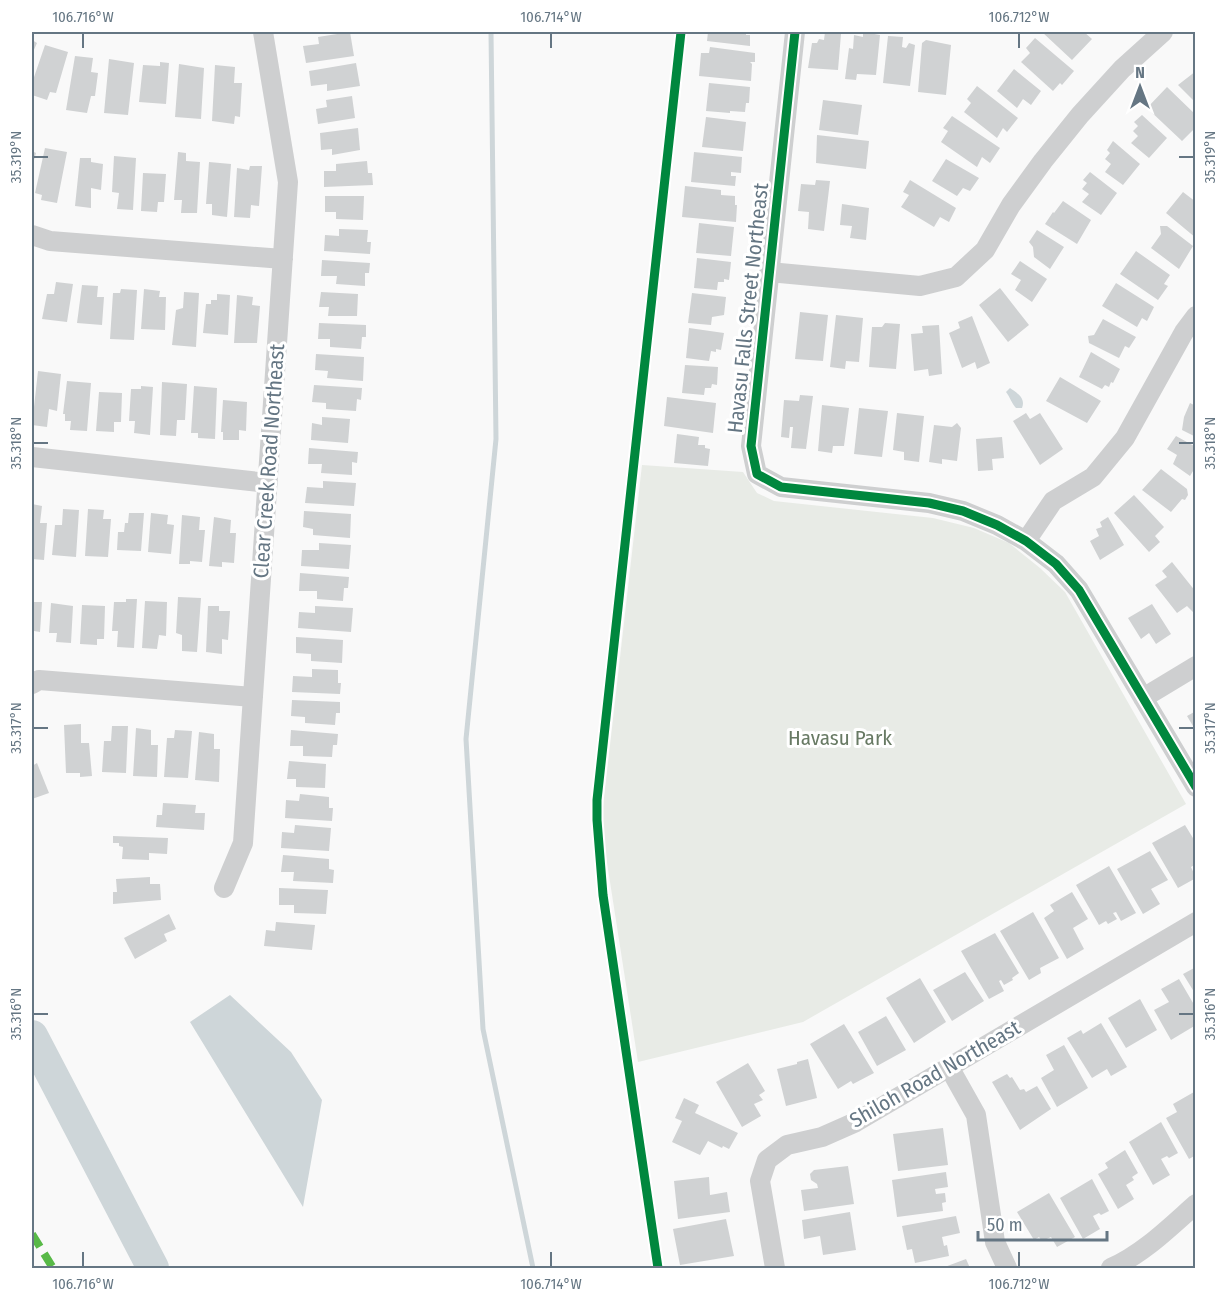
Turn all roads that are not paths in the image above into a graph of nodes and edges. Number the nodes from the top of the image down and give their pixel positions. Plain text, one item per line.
1 (263, 32) edge
2 (795, 32) edge
3 (1164, 32) edge
4 (32, 235) edge
5 (283, 259) junction
6 (769, 272) junction
7 (1196, 316) edge
8 (32, 457) edge
9 (268, 483) junction
10 (1026, 541) junction
11 (1196, 666) edge
12 (32, 684) edge
13 (253, 697) junction
14 (1143, 698) junction
15 (1196, 787) edge
16 (224, 888) dead end
17 (1196, 922) edge
18 (949, 1067) junction
19 (1196, 1204) edge
20 (775, 1269) edge
21 (1007, 1269) edge
22 (1111, 1269) edge

1 - 5 street, Clear Creek Road Northeast
2 - 6 street, Havasu Falls Street Northeast
3 - 6 street
4 - 5 street
5 - 9 street, Clear Creek Road Northeast
6 - 10 street, Havasu Falls Street Northeast
7 - 10 street
8 - 9 street
9 - 13 street, Clear Creek Road Northeast
10 - 14 street, Havasu Falls Street Northeast
11 - 14 street
12 - 13 street
13 - 16 street, Clear Creek Road Northeast
14 - 15 street, Havasu Falls Street Northeast
17 - 18 street, Shiloh Road Northeast
18 - 20 street, Shiloh Road Northeast
18 - 21 street
19 - 22 street

